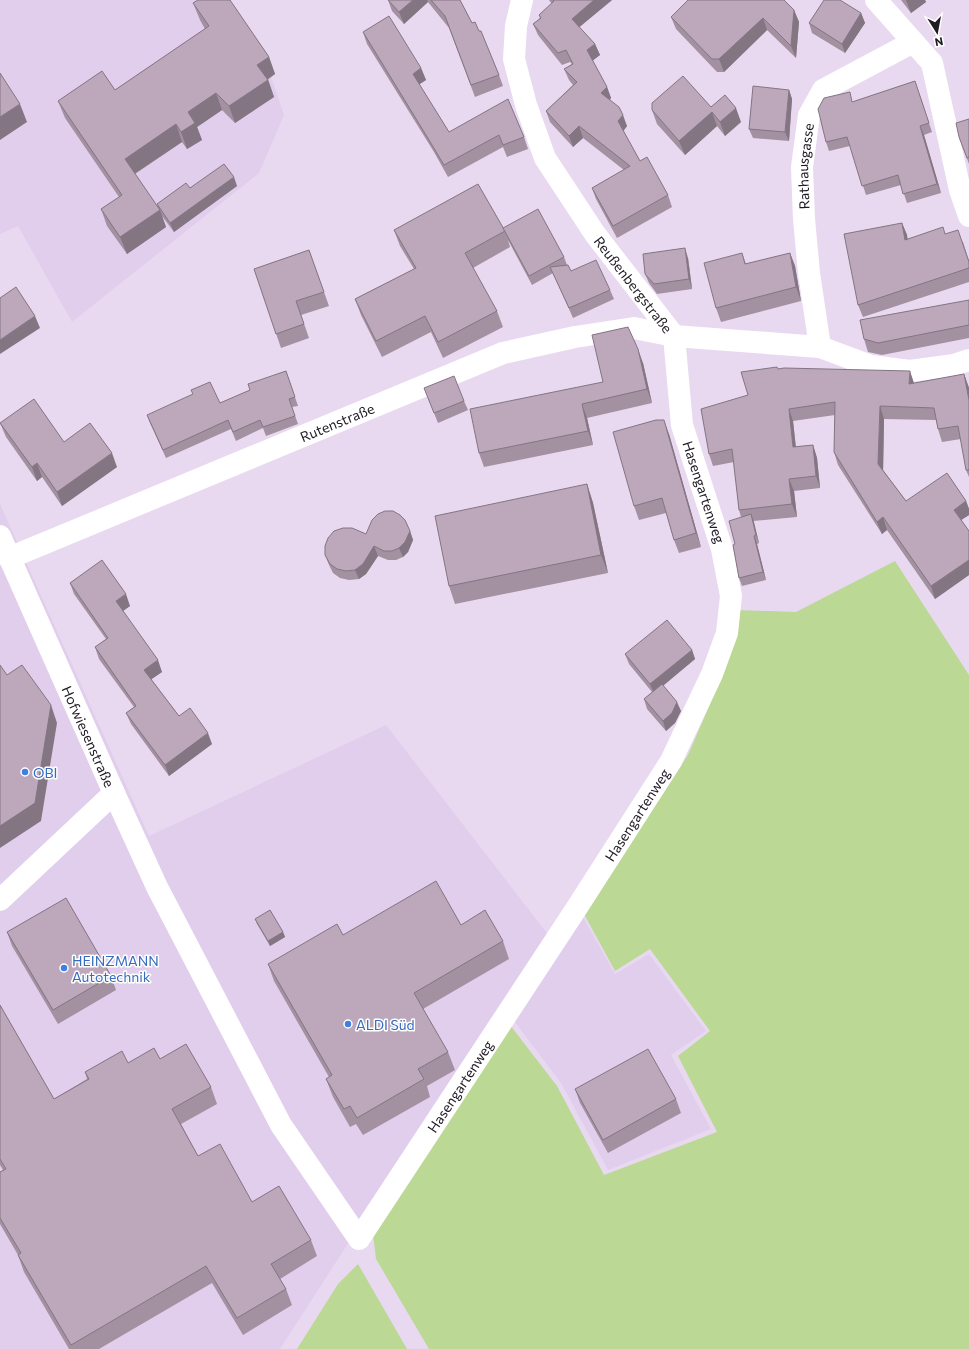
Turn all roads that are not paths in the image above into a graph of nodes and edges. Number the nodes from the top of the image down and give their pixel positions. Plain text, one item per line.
1 (522, 0) edge
2 (876, 0) edge
3 (914, 42) junction
4 (969, 216) edge
5 (674, 336) junction
6 (820, 347) junction
7 (969, 360) edge
8 (0, 536) edge
9 (9, 558) junction
10 (114, 793) junction
11 (0, 900) edge

1 - 5 street, Reußenbergstraße
2 - 3 street
3 - 4 street
3 - 6 street, Rathausgasse
5 - 6 street, Reußenbergstraße
5 - 9 street, Rutenstraße
5 - 10 street, Hasengartenweg
6 - 7 street, Reußenbergstraße
8 - 9 street, Hofwiesenstraße
9 - 10 street, Hofwiesenstraße
10 - 11 street, Hofwiesenstraße

